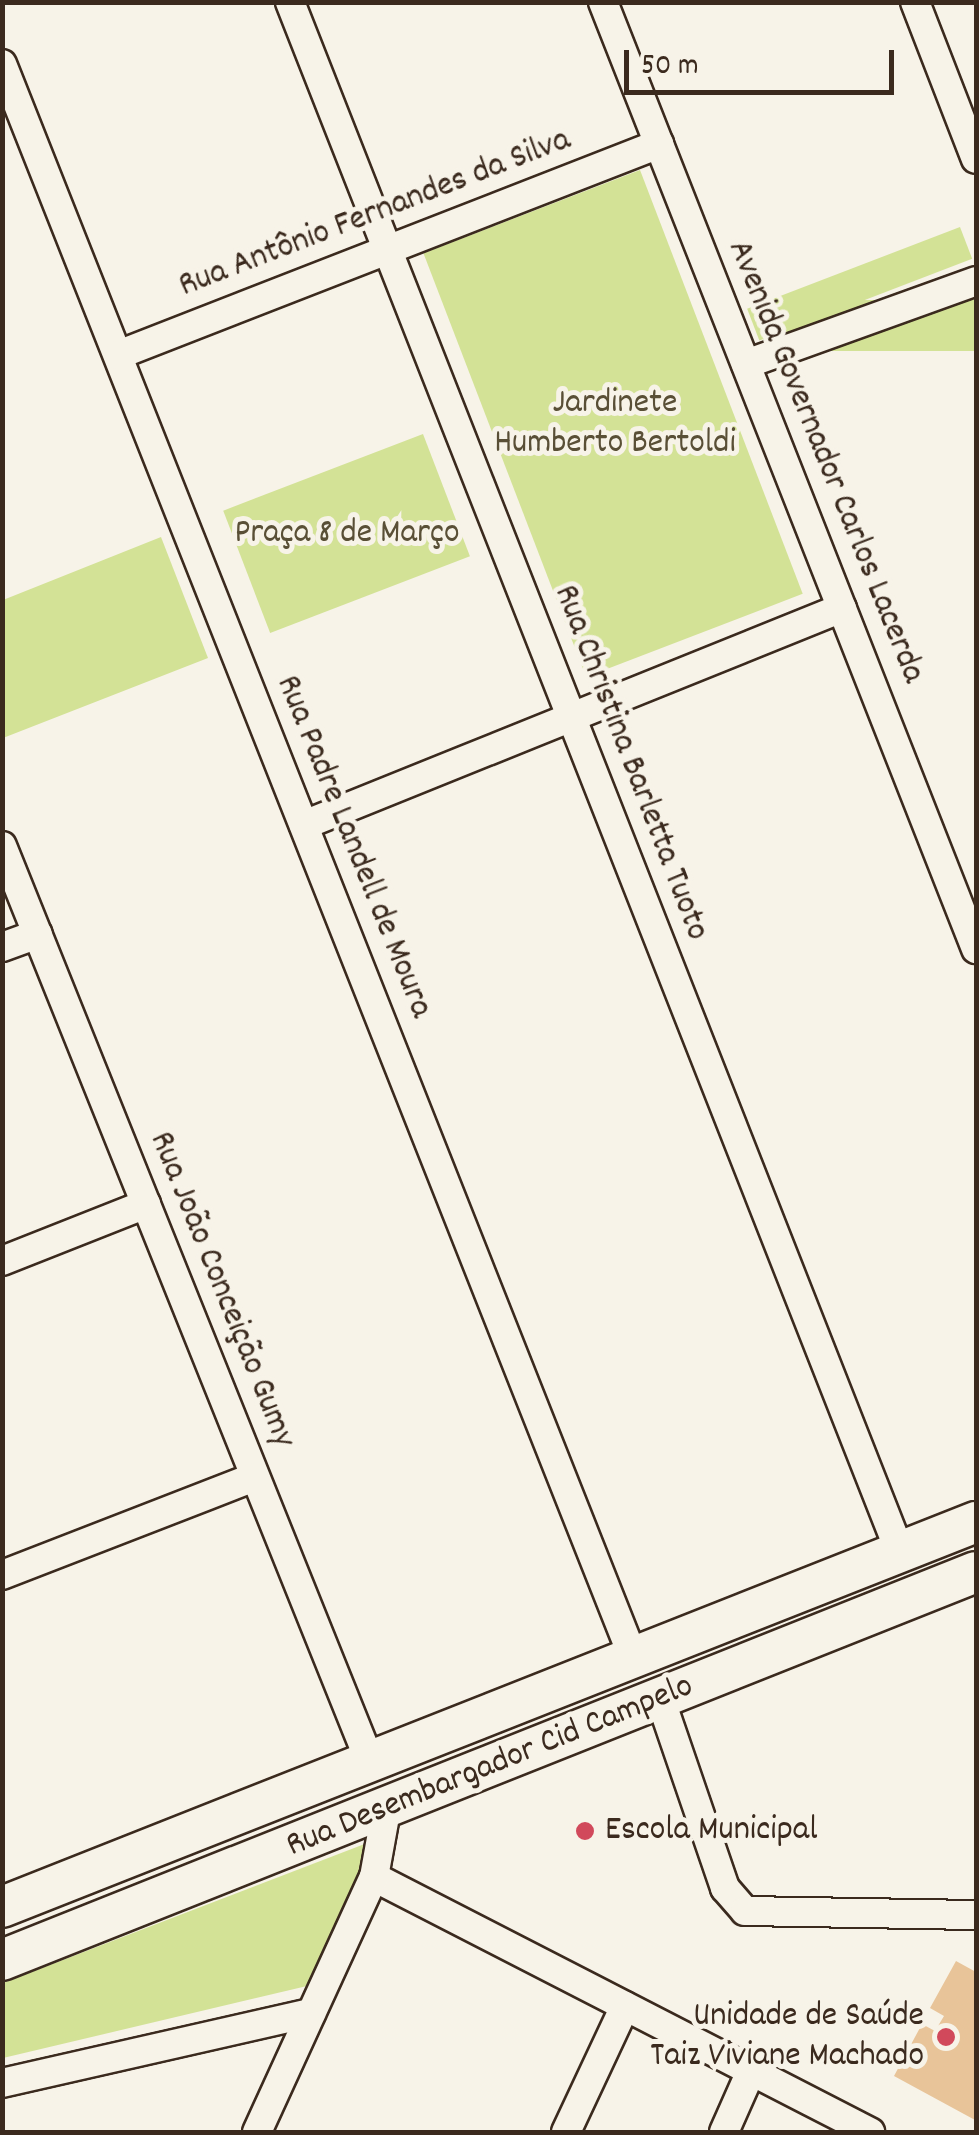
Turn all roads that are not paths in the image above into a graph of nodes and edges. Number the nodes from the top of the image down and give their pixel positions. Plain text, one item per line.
1 (290, 2) edge
2 (604, 2) edge
3 (914, 2) edge
4 (2, 64) edge
5 (659, 144) junction
6 (976, 159) edge
7 (388, 250) junction
8 (976, 280) edge
9 (118, 354) junction
10 (746, 364) junction
11 (842, 608) junction
12 (572, 718) junction
13 (304, 825) junction
14 (2, 846) edge
15 (38, 934) junction
16 (2, 948) edge
17 (976, 948) edge
18 (146, 1204) junction
19 (2, 1260) edge
20 (255, 1477) junction
21 (976, 1522) edge
22 (900, 1552) junction
23 (976, 1572) edge
24 (2, 1575) edge
25 (634, 1657) junction
26 (660, 1698) junction
27 (370, 1762) junction
28 (386, 1811) junction
29 (374, 1877) junction
30 (2, 1907) edge
31 (976, 1915) edge
32 (2, 1960) edge
33 (625, 2006) junction
34 (311, 2013) junction
35 (751, 2072) junction
36 (2, 2083) edge
37 (257, 2132) edge
38 (566, 2132) edge
39 (724, 2132) edge
40 (870, 2132) edge

1 - 7 street, Rua Christina Barletta Tuoto
2 - 5 street, Avenida Governador Carlos Lacerda
3 - 6 street
4 - 9 street, Rua Padre Landell de Moura
5 - 7 street, Rua Antônio Fernandes da Silva
5 - 10 street, Avenida Governador Carlos Lacerda
7 - 9 street, Rua Antônio Fernandes da Silva
7 - 12 street, Rua Christina Barletta Tuoto
8 - 10 street
9 - 13 street, Rua Padre Landell de Moura
10 - 11 street, Avenida Governador Carlos Lacerda
11 - 12 street
11 - 17 street, Avenida Governador Carlos Lacerda
12 - 13 street
12 - 22 street, Rua Christina Barletta Tuoto
13 - 25 street, Rua Padre Landell de Moura
14 - 15 street, Rua João Conceição Gumy
15 - 16 street
15 - 18 street, Rua João Conceição Gumy
18 - 19 street
18 - 20 street, Rua João Conceição Gumy
20 - 24 street
20 - 27 street, Rua João Conceição Gumy
21 - 22 main road, Rua Desembargador Cid Campelo
22 - 25 main road, Rua Desembargador Cid Campelo
23 - 26 main road, Rua Desembargador Cid Campelo
25 - 27 main road, Rua Desembargador Cid Campelo
26 - 28 main road, Rua Desembargador Cid Campelo
26 - 31 street
27 - 28 main road
27 - 30 main road, Rua Desembargador Cid Campelo
28 - 29 street
28 - 32 main road, Rua Desembargador Cid Campelo
29 - 33 street
29 - 34 street
33 - 35 street
33 - 38 street
34 - 36 street
34 - 37 street
35 - 39 street
35 - 40 street

